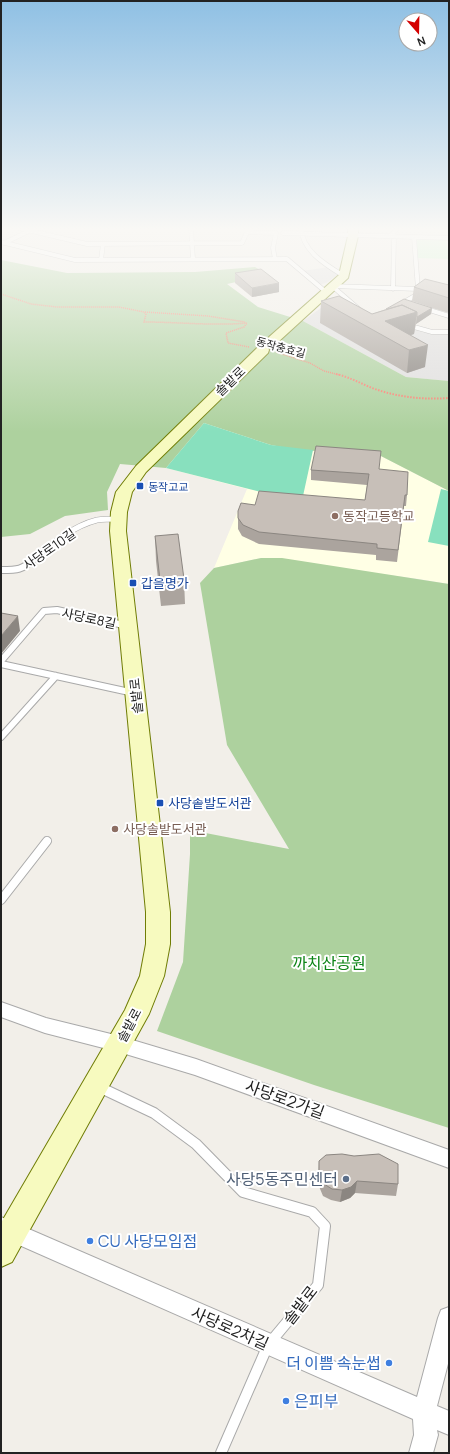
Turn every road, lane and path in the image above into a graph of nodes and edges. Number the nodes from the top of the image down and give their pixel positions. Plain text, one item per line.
1 (7, 296) edge
2 (321, 296) edge
3 (339, 296) edge
4 (415, 296) edge
5 (403, 302) junction
6 (411, 305) edge
7 (397, 306) edge
8 (419, 307) edge
9 (144, 312) junction
10 (364, 313) edge
11 (449, 316) edge
12 (247, 323) junction
13 (404, 324) edge
14 (449, 332) edge
15 (264, 347) junction
16 (449, 398) edge
17 (119, 519) junction
18 (1, 570) edge
19 (128, 626) junction
20 (1, 663) edge
21 (56, 676) junction
22 (135, 693) junction
23 (1, 737) edge
24 (47, 841) dead end
25 (1, 900) edge
26 (1, 1009) edge
27 (119, 1044) junction
28 (95, 1085) junction
29 (449, 1160) edge
30 (5, 1237) edge
31 (449, 1318) edge
32 (268, 1345) junction
33 (424, 1412) junction
34 (449, 1423) edge
35 (222, 1453) edge
36 (421, 1453) edge

1 - 9 path
2 - 15 street, 솔밭로
3 - 10 lane
4 - 5 lane
5 - 6 lane
5 - 7 lane
8 - 11 lane
9 - 12 path
9 - 12 path, 동작충효길
12 - 15 path, 동작충효길
13 - 14 lane
15 - 16 path, 동작충효길
15 - 17 street, 솔밭로
17 - 18 lane, 사당로10길
17 - 19 street, 솔밭로
19 - 20 lane, 사당로8길
19 - 22 street, 솔밭로
20 - 21 lane
21 - 22 lane
21 - 23 lane
22 - 27 street, 솔밭로
24 - 25 lane
26 - 27 street, 사당로2가길
27 - 28 street, 솔밭로
27 - 29 street, 사당로2가길
28 - 30 street, 솔밭로
28 - 32 lane, 솔밭로
30 - 32 street, 사당로2차길
31 - 33 street
32 - 33 street, 사당로2차길
32 - 35 lane, 솔밭로
33 - 34 street, 사당로2차길
33 - 36 street

